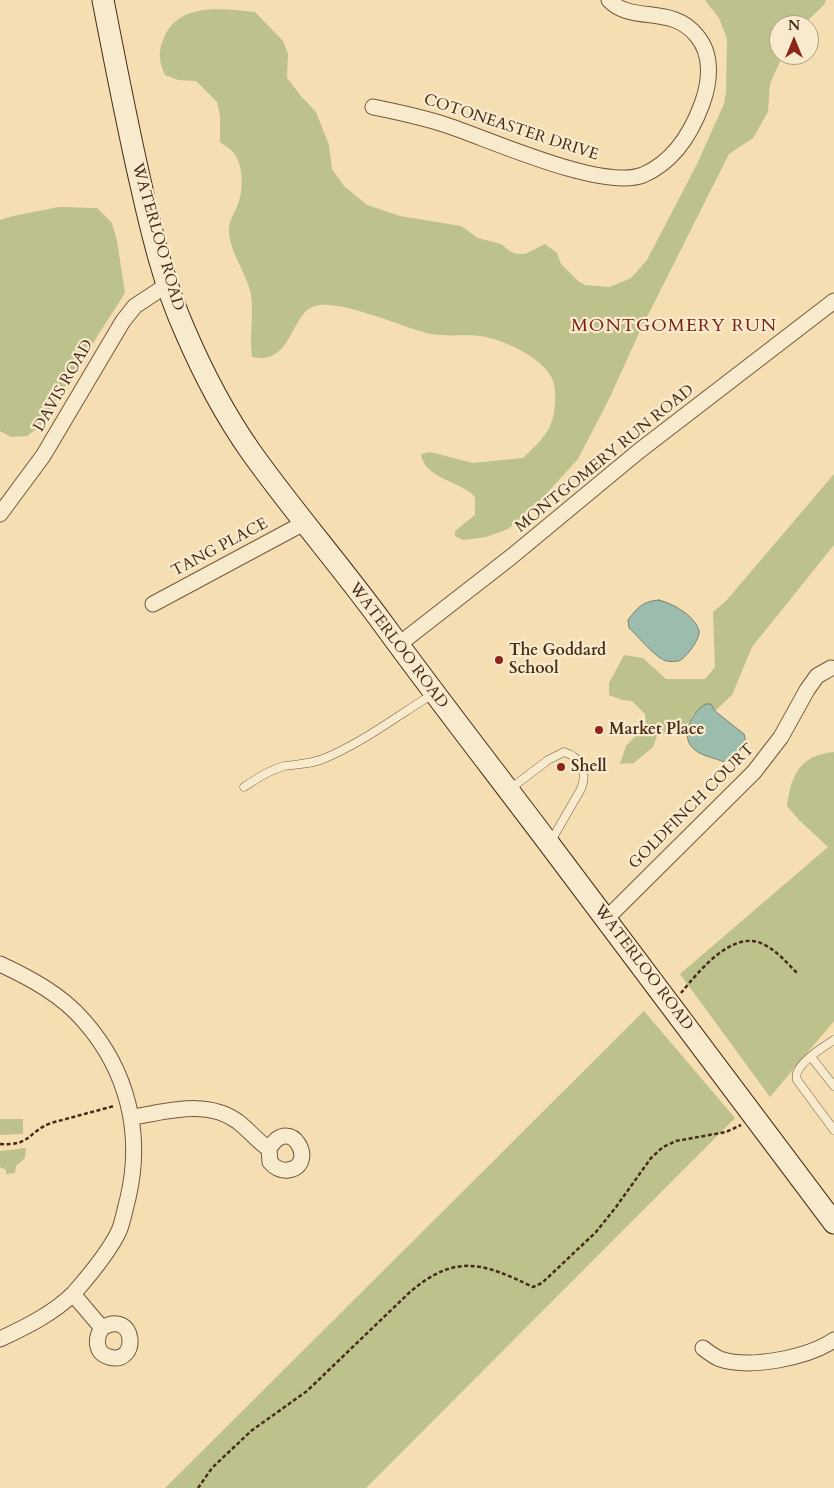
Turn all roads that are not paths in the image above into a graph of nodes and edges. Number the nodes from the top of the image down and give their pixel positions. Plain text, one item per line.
1 (103, 0) edge
2 (609, 0) edge
3 (373, 107) dead end
4 (167, 285) junction
5 (834, 301) edge
6 (0, 514) edge
7 (304, 523) junction
8 (153, 604) dead end
9 (398, 645) junction
10 (831, 668) dead end
11 (433, 694) junction
12 (244, 787) dead end
13 (509, 791) junction
14 (549, 843) junction
15 (606, 919) junction
16 (0, 964) edge
17 (834, 1040) edge
18 (811, 1056) junction
19 (834, 1086) edge
20 (132, 1118) junction
21 (831, 1119) edge
22 (834, 1130) edge
23 (269, 1149) dead end
24 (834, 1222) edge
25 (72, 1294) junction
26 (102, 1328) dead end
27 (0, 1339) edge
28 (834, 1340) edge
29 (703, 1348) dead end

1 - 4 main road, WATERLOO ROAD
2 - 3 street, COTONEASTER DRIVE
4 - 6 street, DAVIS ROAD
4 - 7 main road, WATERLOO ROAD
5 - 9 street, MONTGOMERY RUN ROAD
7 - 8 street, TANG PLACE
7 - 9 main road, WATERLOO ROAD
9 - 11 main road, WATERLOO ROAD
10 - 15 street, GOLDFINCH COURT
11 - 12 lane
11 - 13 main road, WATERLOO ROAD
13 - 14 main road, WATERLOO ROAD
13 - 14 lane
14 - 15 main road, WATERLOO ROAD
15 - 24 main road, WATERLOO ROAD
16 - 20 street
17 - 18 lane
18 - 19 lane
18 - 21 lane
20 - 23 street
20 - 25 street
21 - 22 lane
25 - 26 street
25 - 27 street
28 - 29 street

